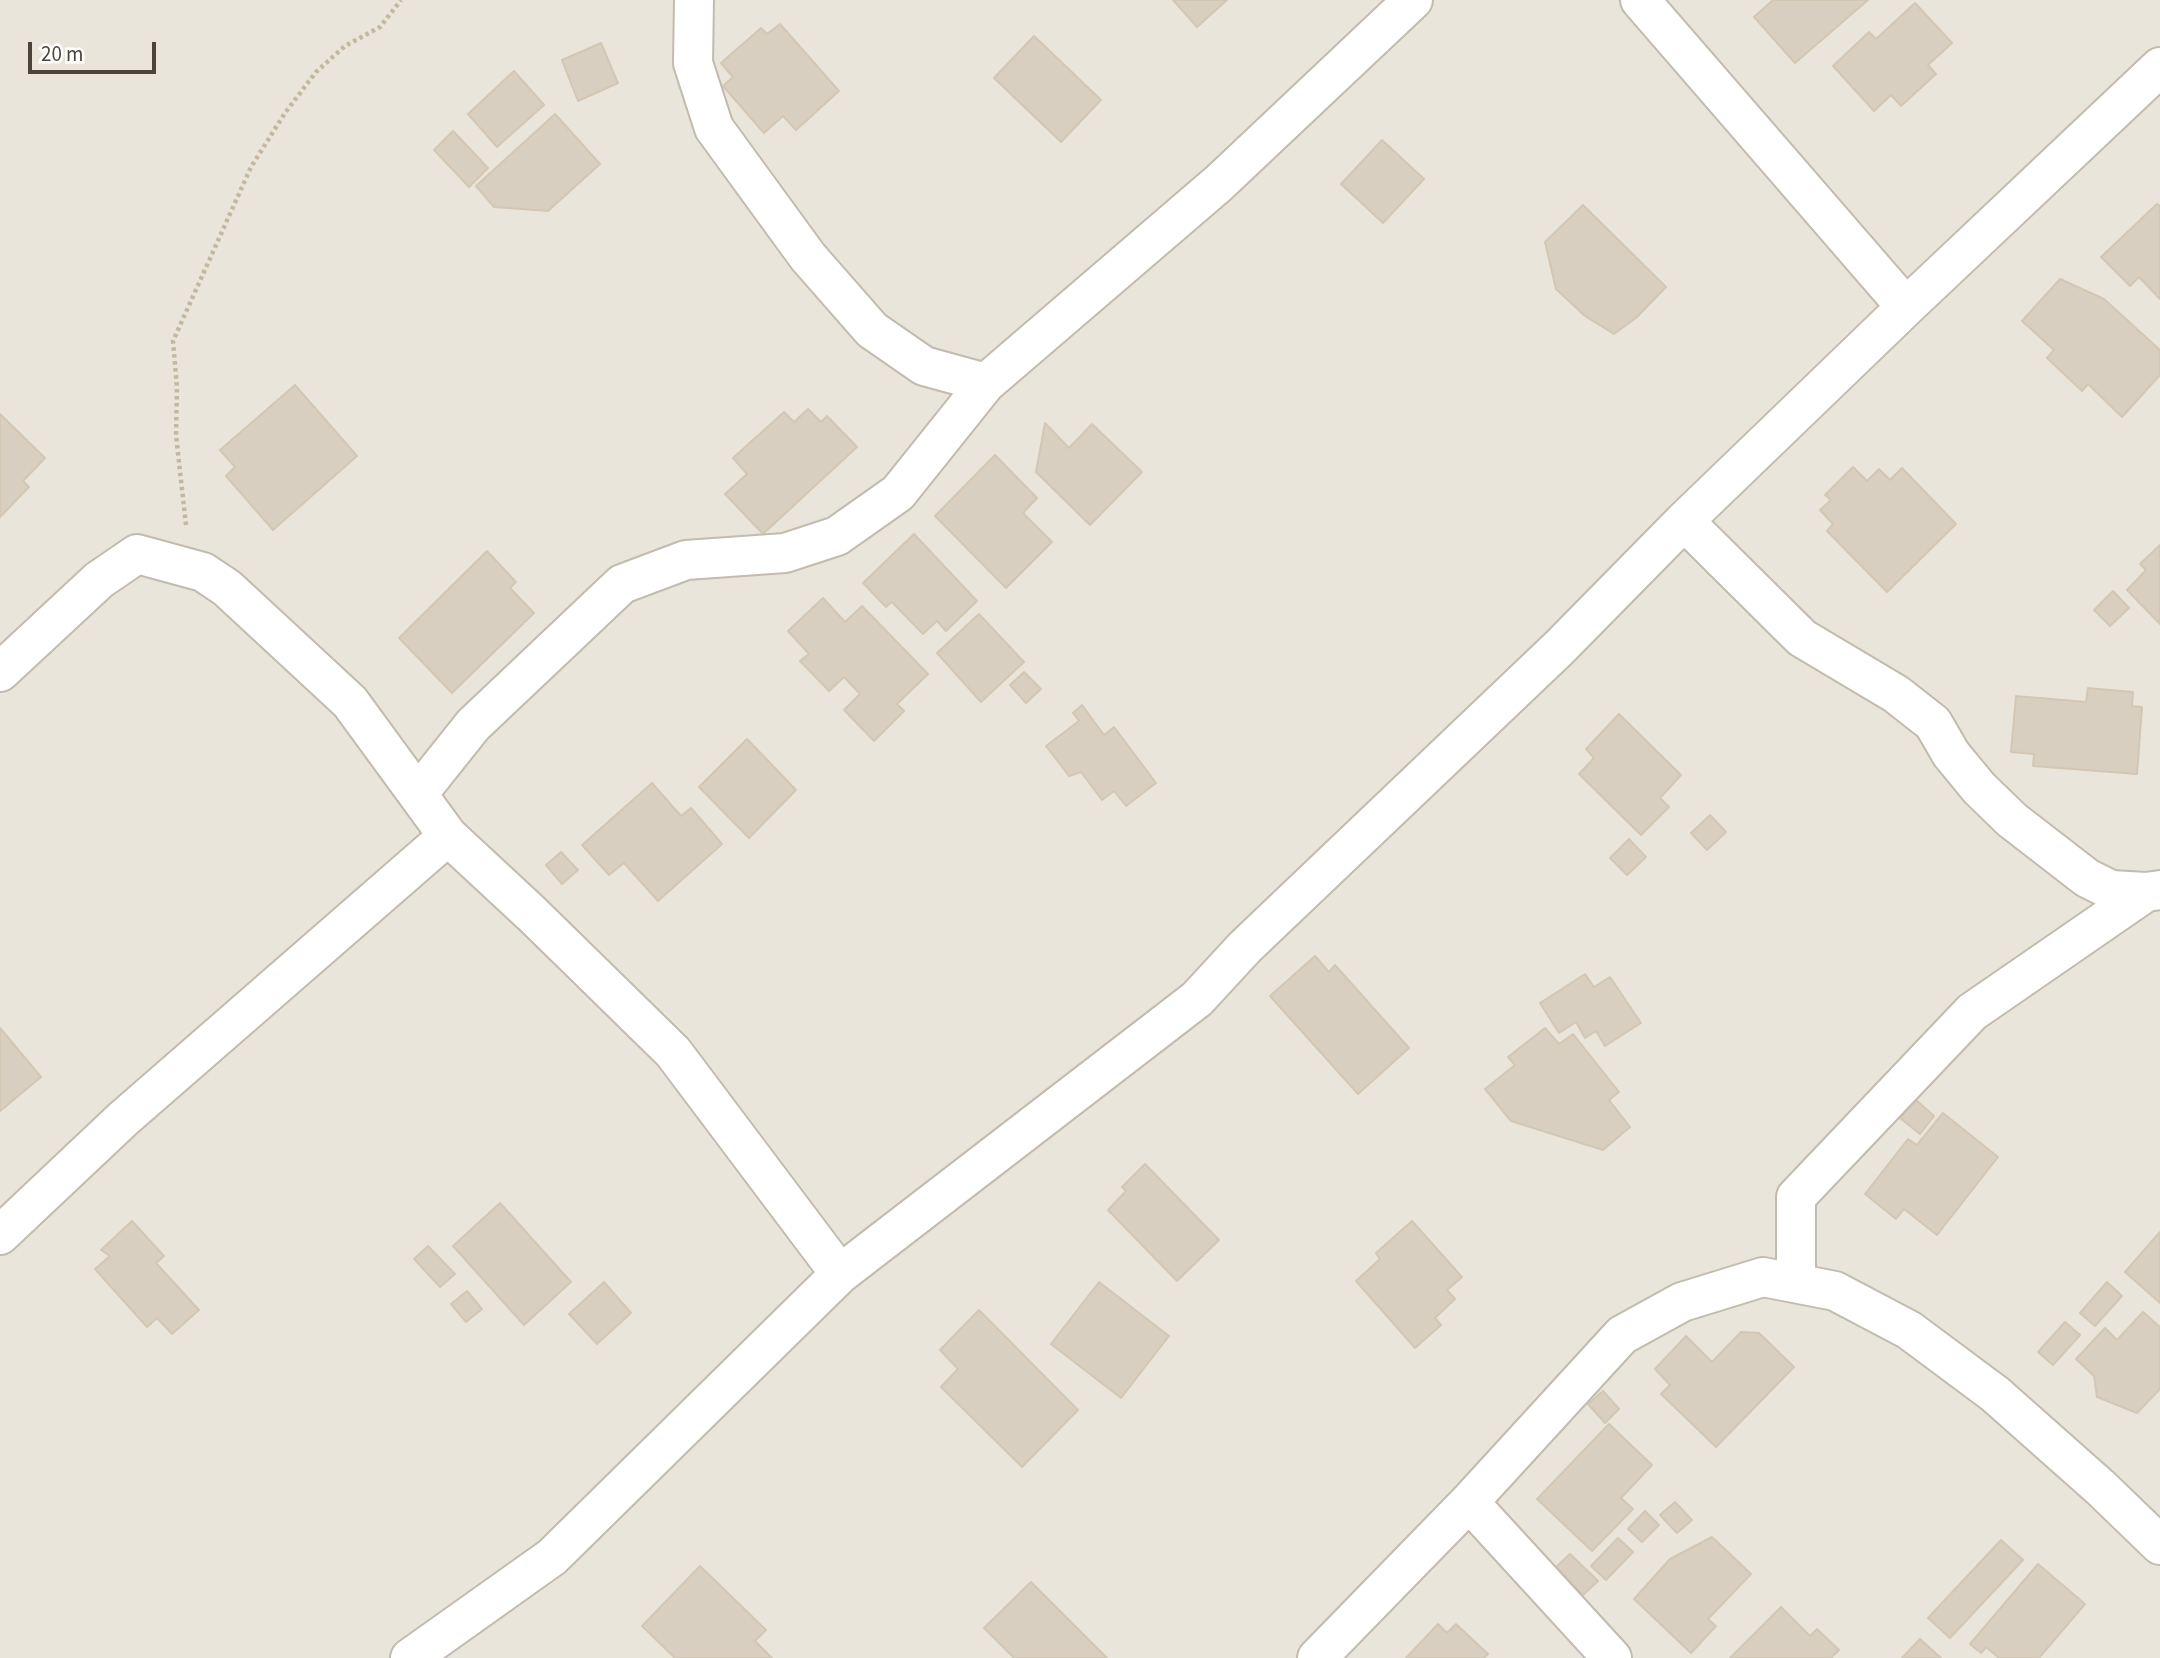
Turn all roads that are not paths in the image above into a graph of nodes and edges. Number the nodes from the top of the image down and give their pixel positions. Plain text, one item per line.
1 (694, 0) edge
2 (1413, 0) edge
3 (1640, 0) edge
4 (2160, 68) edge
5 (1906, 307) junction
6 (986, 383) junction
7 (1684, 521) junction
8 (0, 672) edge
9 (418, 794) junction
10 (448, 836) junction
11 (2153, 891) edge
12 (0, 1234) edge
13 (839, 1274) junction
14 (1796, 1283) junction
15 (1469, 1502) junction
16 (2160, 1545) edge
17 (410, 1658) edge
18 (1317, 1658) edge
19 (1612, 1658) edge

1 - 6 street
2 - 6 street
3 - 5 street
4 - 5 street
5 - 7 street
6 - 9 street
7 - 11 street
7 - 13 street
8 - 9 street
9 - 10 street
10 - 12 street
10 - 13 street
11 - 14 street
13 - 17 street
14 - 15 street
14 - 16 street
15 - 18 street
15 - 19 street

